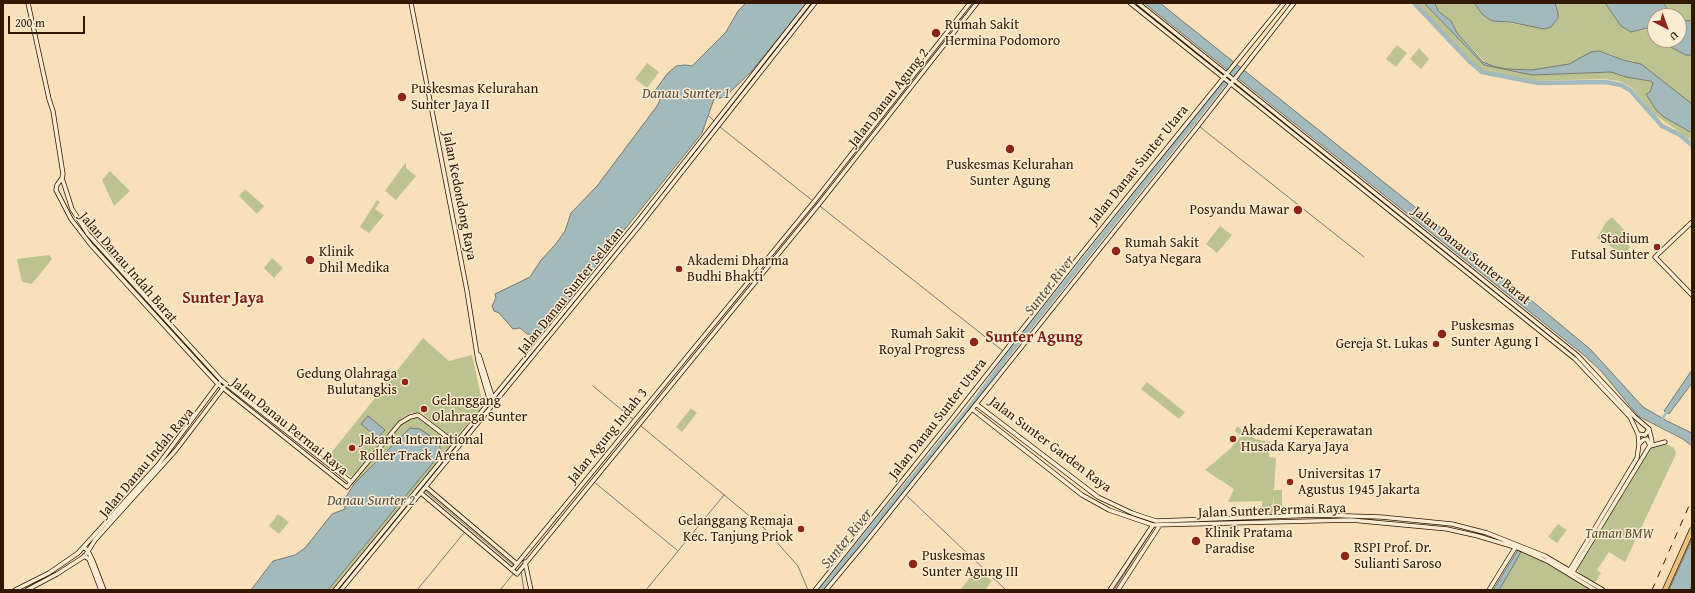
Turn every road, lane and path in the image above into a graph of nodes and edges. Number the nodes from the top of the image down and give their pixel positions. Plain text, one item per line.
1 (28, 3) edge
2 (411, 3) edge
3 (809, 3) edge
4 (815, 3) edge
5 (970, 3) edge
6 (977, 3) edge
7 (1130, 3) edge
8 (1138, 3) edge
9 (1284, 3) edge
10 (1294, 3) edge
11 (1228, 73) junction
12 (1224, 78) junction
13 (1234, 78) junction
14 (1230, 82) junction
15 (1284, 119) junction
16 (1282, 123) junction
17 (717, 124) junction
18 (62, 178) junction
19 (1363, 187) junction
20 (1692, 222) edge
21 (1692, 295) edge
22 (720, 317) joint
23 (1596, 377) junction
24 (222, 384) junction
25 (506, 386) junction
26 (491, 401) junction
27 (974, 407) junction
28 (641, 423) joint
29 (1649, 429) junction
30 (1638, 434) junction
31 (1665, 442) dead end
32 (456, 444) junction
33 (1639, 444) junction
34 (1650, 446) junction
35 (172, 447) junction
36 (176, 450) junction
37 (912, 478) junction
38 (351, 482) junction
39 (1624, 484) junction
40 (424, 487) junction
41 (421, 491) junction
42 (1142, 519) junction
43 (1156, 521) junction
44 (1162, 521) junction
45 (1447, 523) junction
46 (1153, 525) junction
47 (1456, 525) junction
48 (1160, 526) junction
49 (1447, 529) junction
50 (1692, 530) edge
51 (1455, 531) junction
52 (84, 547) junction
53 (1515, 548) junction
54 (88, 551) junction
55 (84, 556) junction
56 (521, 559) junction
57 (526, 563) junction
58 (517, 565) junction
59 (1575, 566) junction
60 (516, 571) junction
61 (49, 573) junction
62 (1572, 573) junction
63 (44, 576) junction
64 (51, 577) junction
65 (46, 580) junction
66 (339, 589) edge
67 (15, 590) edge
68 (27, 590) edge
69 (102, 590) edge
70 (531, 590) edge
71 (815, 590) edge
72 (826, 590) edge
73 (1110, 590) edge
74 (1118, 590) edge
75 (1489, 590) edge
76 (1595, 590) edge
77 (1603, 590) edge
78 (1665, 590) edge

1 - 18 street
2 - 26 street, Jalan Kedondong Raya
3 - 17 street, Jalan Danau Sunter Selatan
4 - 17 street, Jalan Danau Sunter Selatan
5 - 22 street, Jalan Danau Agung 2
6 - 28 street, Jalan Danau Agung 2
7 - 12 street, Jalan Danau Sunter Barat
8 - 11 street, Jalan Danau Sunter Barat
9 - 11 street, Jalan Danau Sunter Utara
10 - 13 street, Jalan Danau Sunter Utara
11 - 12 street, Jalan Danau Sunter Utara
11 - 13 street, Jalan Danau Sunter Barat
12 - 14 street, Jalan Danau Sunter Barat
12 - 37 street, Jalan Danau Sunter Utara
13 - 14 street, Jalan Danau Sunter Utara
13 - 15 street, Jalan Danau Sunter Barat
14 - 16 street, Jalan Danau Sunter Barat
14 - 27 street, Jalan Danau Sunter Utara
15 - 16 street
15 - 19 street, Jalan Danau Sunter Barat
16 - 19 street, Jalan Danau Sunter Barat
17 - 25 street, Jalan Danau Sunter Selatan
18 - 24 street, Jalan Danau Indah Barat
18 - 24 street, Jalan Danau Indah Barat
19 - 23 street, Jalan Danau Sunter Barat
20 - 21 street
22 - 56 street, Jalan Agung Indah 3
23 - 29 street, Jalan Danau Sunter Barat
23 - 30 street, Jalan Danau Sunter Barat
24 - 35 street, Jalan Danau Indah Raya
24 - 36 street, Jalan Danau Indah Raya
24 - 38 street, Jalan Danau Permai Raya
24 - 38 street, Jalan Danau Permai Raya
25 - 26 street, Jalan Danau Sunter Selatan
25 - 40 street, Jalan Danau Sunter Selatan
26 - 32 street, Jalan Danau Sunter Selatan
27 - 37 street, Jalan Danau Sunter Utara
27 - 42 street, Jalan Sunter Garden Raya
27 - 42 street, Jalan Sunter Permai Raya
28 - 57 street, Jalan Agung Indah 3
29 - 30 street
29 - 34 street
30 - 33 street, Jalan Danau Sunter Barat
31 - 34 street
32 - 38 street
32 - 40 street, Jalan Danau Sunter Selatan
33 - 34 street
33 - 39 street, Jalan Danau Sunter Barat
34 - 39 street, Jalan Danau Sunter Barat
35 - 36 street
35 - 52 street, Jalan Danau Indah Raya
36 - 54 street, Jalan Danau Indah Raya
37 - 71 street, Jalan Danau Sunter Utara
37 - 72 street, Jalan Danau Sunter Utara
39 - 59 street, Jalan Danau Sunter Barat
40 - 41 street, Jalan Danau Sunter Selatan
40 - 58 street
41 - 60 street
41 - 66 street, Jalan Danau Sunter Selatan
42 - 43 street, Jalan Sunter Garden Raya
42 - 46 street, Jalan Sunter Permai Raya
43 - 44 street, Jalan Sunter Permai Raya
43 - 46 street
44 - 45 street, Jalan Sunter Permai Raya
44 - 48 street
45 - 47 street, Jalan Sunter Permai Raya
45 - 49 street
46 - 48 street, Jalan Sunter Permai Raya
46 - 73 street
47 - 51 street
47 - 62 street, Jalan Sunter Permai Raya
48 - 49 street, Jalan Sunter Permai Raya
48 - 74 street
49 - 51 street, Jalan Sunter Permai Raya
50 - 78 highway
51 - 53 street, Jalan Sunter Permai Raya
52 - 54 street
52 - 61 street, Jalan Danau Indah Raya
53 - 62 street, Jalan Sunter Permai Raya
53 - 75 street
54 - 55 street, Jalan Danau Indah Raya
54 - 69 street
55 - 64 street, Jalan Danau Indah Raya
55 - 69 street
56 - 57 street
56 - 58 street, Jalan Agung Indah 3
57 - 60 street, Jalan Agung Indah 3
57 - 70 street
58 - 60 street, Jalan Agung Indah 3
59 - 62 street, Jalan Danau Sunter Barat
59 - 62 street
61 - 63 street, Jalan Danau Indah Raya
61 - 64 street
62 - 76 street, Jalan Sunter Permai Raya
62 - 77 street, Jalan Sunter Permai Raya
63 - 65 street
63 - 67 street, Jalan Danau Indah Raya
64 - 65 street, Jalan Danau Indah Raya
65 - 68 street, Jalan Danau Indah Raya

